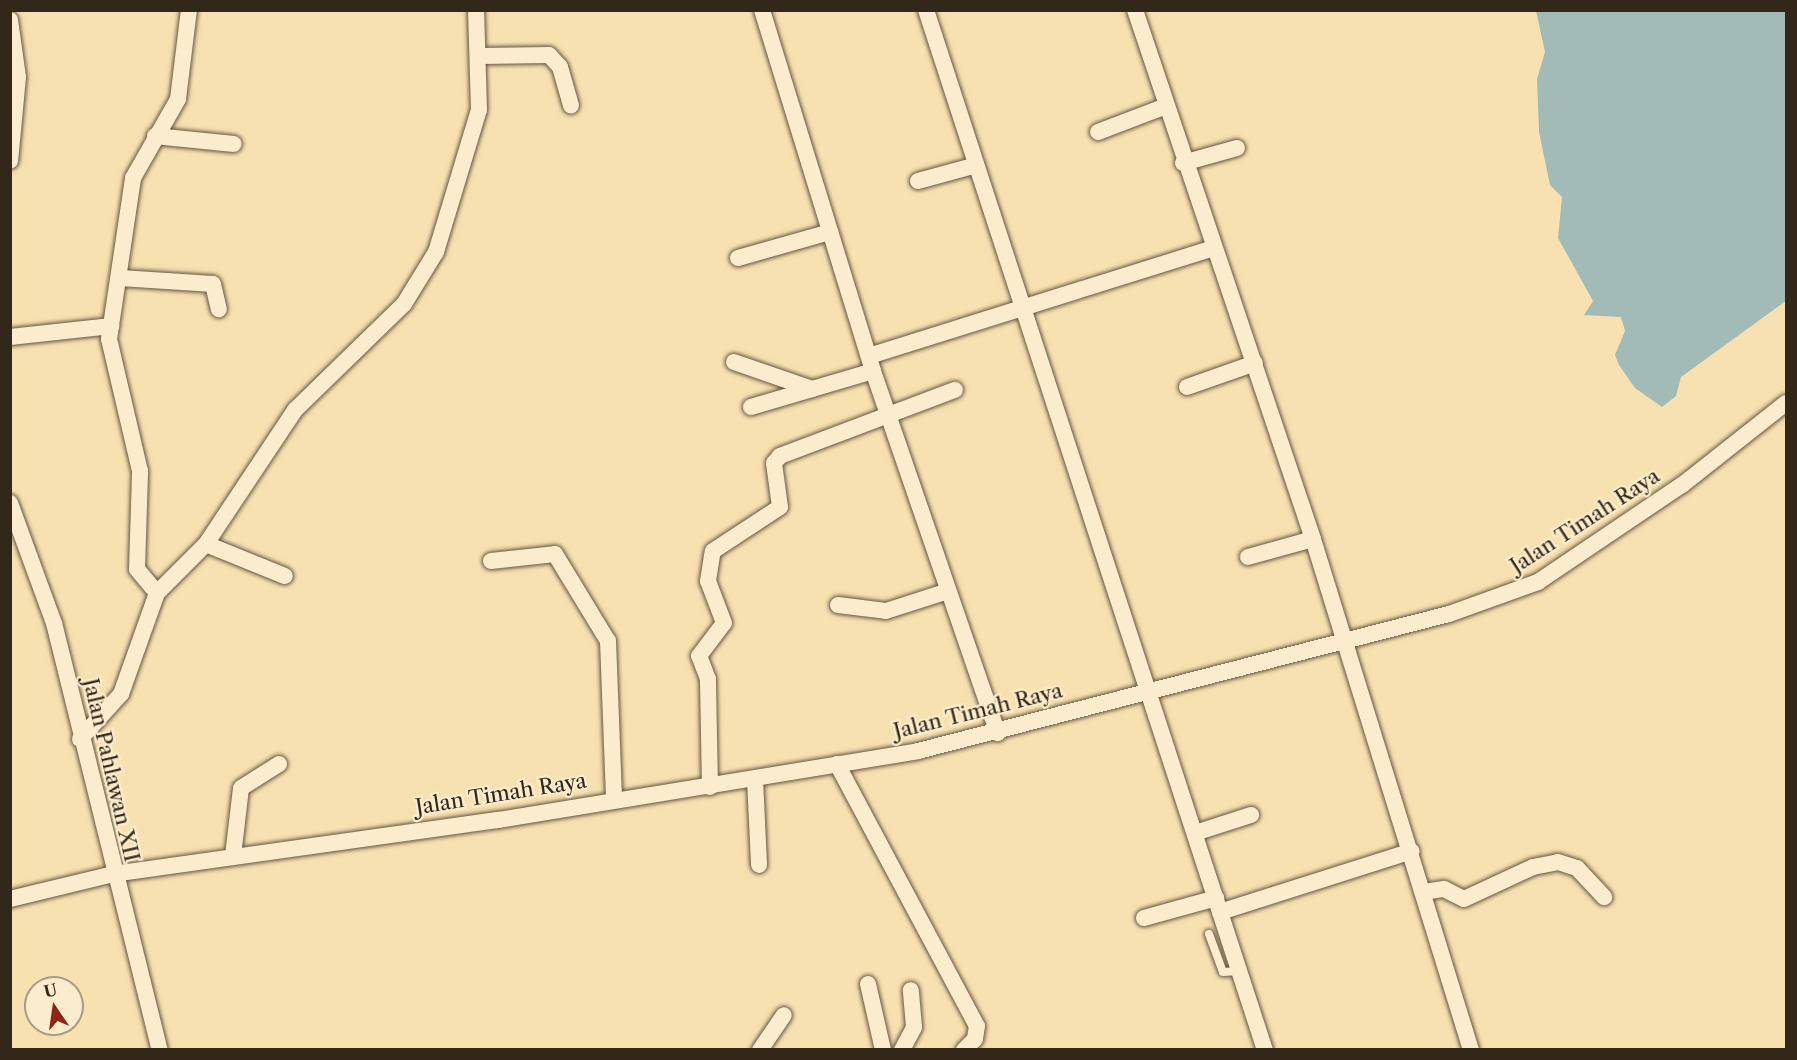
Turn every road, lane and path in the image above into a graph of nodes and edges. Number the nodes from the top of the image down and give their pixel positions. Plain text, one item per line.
1 (189, 10) edge
2 (476, 10) edge
3 (762, 10) edge
4 (926, 10) edge
5 (1135, 10) edge
6 (10, 20) edge
7 (480, 56) junction
8 (571, 105) dead end
9 (1166, 106) junction
10 (1098, 132) dead end
11 (155, 136) junction
12 (234, 144) dead end
13 (1237, 148) dead end
14 (10, 161) edge
15 (1183, 163) junction
16 (973, 166) junction
17 (918, 181) dead end
18 (830, 232) junction
19 (1214, 248) junction
20 (738, 258) dead end
21 (120, 278) junction
22 (219, 309) dead end
23 (1021, 312) junction
24 (111, 326) junction
25 (10, 337) edge
26 (734, 362) dead end
27 (871, 363) junction
28 (1255, 363) junction
29 (1187, 387) dead end
30 (812, 388) junction
31 (955, 390) dead end
32 (1786, 403) edge
33 (751, 407) dead end
34 (887, 413) junction
35 (10, 503) edge
36 (1313, 539) junction
37 (206, 544) junction
38 (1248, 556) dead end
39 (491, 561) dead end
40 (285, 576) dead end
41 (948, 591) junction
42 (157, 593) junction
43 (838, 605) dead end
44 (1344, 638) junction
45 (1146, 689) junction
46 (998, 733) junction
47 (80, 738) junction
48 (279, 764) dead end
49 (837, 764) junction
50 (755, 779) junction
51 (710, 787) junction
52 (614, 799) junction
53 (1251, 815) dead end
54 (1195, 833) junction
55 (1412, 850) junction
56 (233, 856) junction
57 (759, 865) dead end
58 (113, 874) junction
59 (1424, 892) junction
60 (1604, 897) dead end
61 (10, 899) edge
62 (1218, 905) junction
63 (1144, 918) dead end
64 (1209, 934) dead end
65 (1240, 971) junction
66 (868, 984) dead end
67 (911, 990) dead end
68 (784, 1015) dead end
69 (160, 1050) edge
70 (760, 1050) edge
71 (883, 1050) edge
72 (902, 1050) edge
73 (964, 1050) edge
74 (1265, 1050) edge
75 (1472, 1050) edge

1 - 11 street
2 - 7 street
3 - 18 street
4 - 16 street
5 - 9 street
6 - 14 street
7 - 8 street
7 - 37 street
9 - 10 street
9 - 15 street
11 - 12 street
11 - 21 street
13 - 15 street
15 - 19 street
16 - 17 street
16 - 23 street
18 - 20 street
18 - 27 street
19 - 23 street
19 - 28 street
21 - 22 street
21 - 24 street
23 - 27 street
23 - 45 street
24 - 25 street
24 - 42 street
26 - 30 street
27 - 30 street
27 - 34 street
28 - 29 street
28 - 36 street
30 - 33 street
31 - 34 street
32 - 44 street, Jalan Timah Raya
34 - 41 street
34 - 51 street
35 - 47 street, Jalan Pahlawan XII
36 - 38 street
36 - 44 street
37 - 40 street
37 - 42 street
39 - 52 street
41 - 43 street
41 - 46 street
42 - 47 street
44 - 45 street, Jalan Timah Raya
44 - 55 street
45 - 46 street, Jalan Timah Raya
45 - 54 street
46 - 49 street, Jalan Timah Raya
47 - 58 street, Jalan Pahlawan XII
48 - 56 street
49 - 50 street, Jalan Timah Raya
49 - 73 street
50 - 51 street, Jalan Timah Raya
50 - 57 street
51 - 52 street, Jalan Timah Raya
52 - 56 street, Jalan Timah Raya
53 - 54 street
54 - 62 street
55 - 59 street
55 - 62 street
56 - 58 street, Jalan Timah Raya
58 - 61 street, Jalan Timah Raya
58 - 69 street, Jalan Pahlawan XII
59 - 60 street
59 - 75 street
62 - 63 street
62 - 65 street
64 - 65 lane
65 - 74 street
66 - 71 street
67 - 72 street
68 - 70 street

